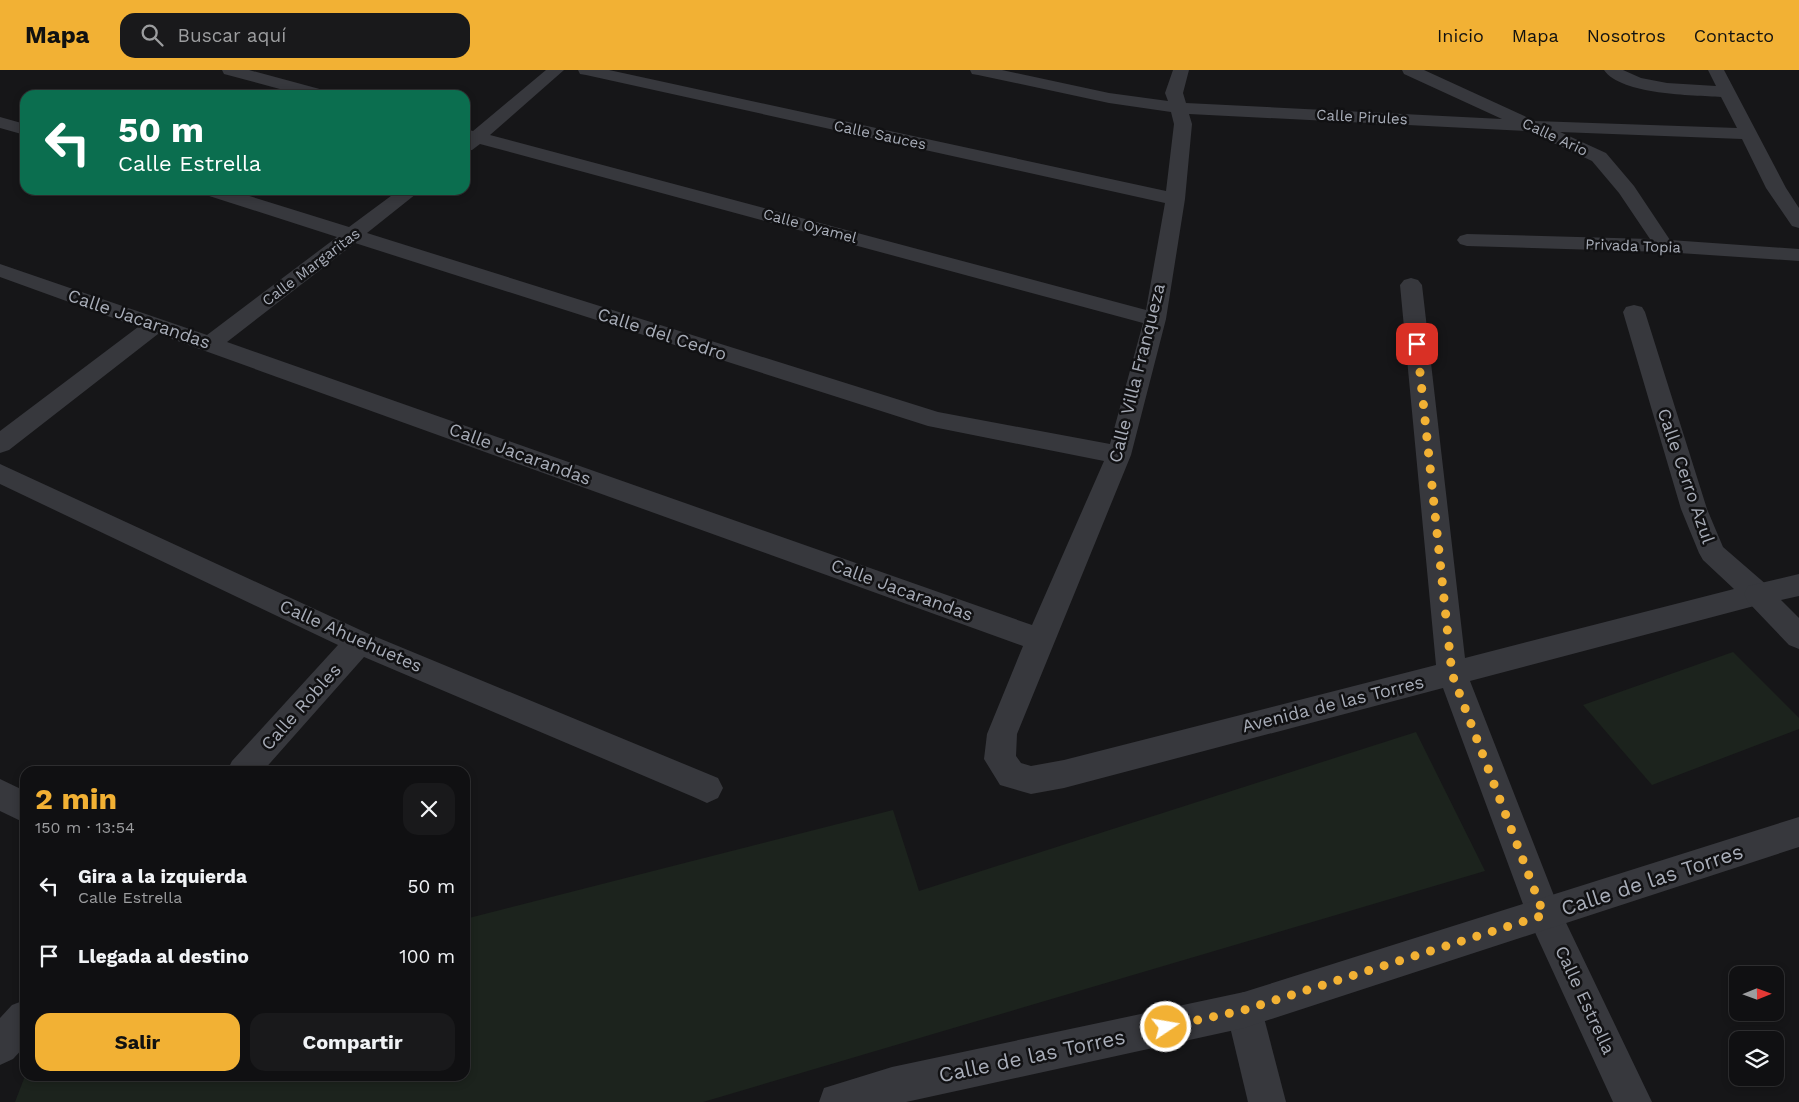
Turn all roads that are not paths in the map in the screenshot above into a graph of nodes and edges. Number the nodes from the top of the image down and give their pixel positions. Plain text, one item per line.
1 (230, 70) edge
2 (556, 70) edge
3 (586, 70) edge
4 (978, 70) edge
5 (1181, 70) edge
6 (1410, 70) edge
7 (1716, 70) edge
8 (1615, 72) edge
9 (303, 90) edge
10 (1727, 92) junction
11 (1180, 108) junction
12 (0, 122) edge
13 (1532, 126) junction
14 (20, 128) edge
15 (1749, 134) junction
16 (470, 139) edge
17 (470, 140) edge
18 (225, 195) edge
19 (405, 195) edge
20 (1175, 200) junction
21 (1799, 222) edge
22 (352, 236) junction
23 (1467, 240) dead end
24 (1664, 246) junction
25 (1799, 255) edge
26 (0, 270) edge
27 (1411, 286) dead end
28 (1634, 312) dead end
29 (1155, 319) junction
30 (155, 325) junction
31 (210, 344) junction
32 (0, 444) edge
33 (1119, 455) junction
34 (0, 473) edge
35 (1799, 585) edge
36 (1758, 594) junction
37 (1799, 637) edge
38 (1040, 640) junction
39 (359, 642) junction
40 (1452, 674) junction
41 (248, 766) edge
42 (1011, 775) joint
43 (707, 788) dead end
44 (0, 794) edge
45 (20, 805) edge
46 (1799, 832) edge
47 (1544, 915) junction
48 (1244, 1010) junction
49 (20, 1024) edge
50 (0, 1046) edge
51 (892, 1094) edge
52 (838, 1102) edge
53 (1268, 1102) edge
54 (1633, 1102) edge

1 - 9 street
2 - 16 street
3 - 20 street, Calle Sauces
4 - 11 street, Calle Pirules
5 - 11 street, Calle Villa Franqueza
6 - 13 street, Calle Ario
7 - 10 street
8 - 10 street
10 - 15 street
11 - 13 street, Calle Pirules
11 - 20 street, Calle Villa Franqueza
12 - 14 street
13 - 15 street, Calle Pirules
13 - 24 street, Calle Ario
15 - 21 street
17 - 29 street, Calle Oyamel
18 - 22 street, Calle del Cedro
19 - 22 street, Calle Margaritas
20 - 29 street, Calle Villa Franqueza
22 - 31 street, Calle Margaritas
22 - 33 street, Calle del Cedro
23 - 24 street, Privada Topia
24 - 25 street, Privada Topia
26 - 30 street, Calle Jacarandas
27 - 40 street, Calle Estrella
28 - 36 street, Calle Cerro Azul
29 - 33 street, Calle Villa Franqueza
30 - 31 street, Calle Jacarandas
30 - 32 street
31 - 38 street, Calle Jacarandas
33 - 38 street, Calle Villa Franqueza
34 - 39 street, Calle Ahuehuetes
35 - 36 street, Avenida de las Torres
36 - 37 street, Calle Cerro Azul
36 - 40 street, Avenida de las Torres
38 - 42 street, Calle Villa Franqueza
39 - 41 street, Calle Robles
39 - 43 street, Calle Ahuehuetes
40 - 42 street, Avenida de las Torres
40 - 47 street, Calle Estrella
44 - 45 street
46 - 47 street, Calle de las Torres
47 - 48 street, Calle de las Torres
47 - 54 street, Calle Estrella
48 - 51 street, Calle de las Torres
48 - 53 street
49 - 50 street
51 - 52 street, Calle de las Torres

